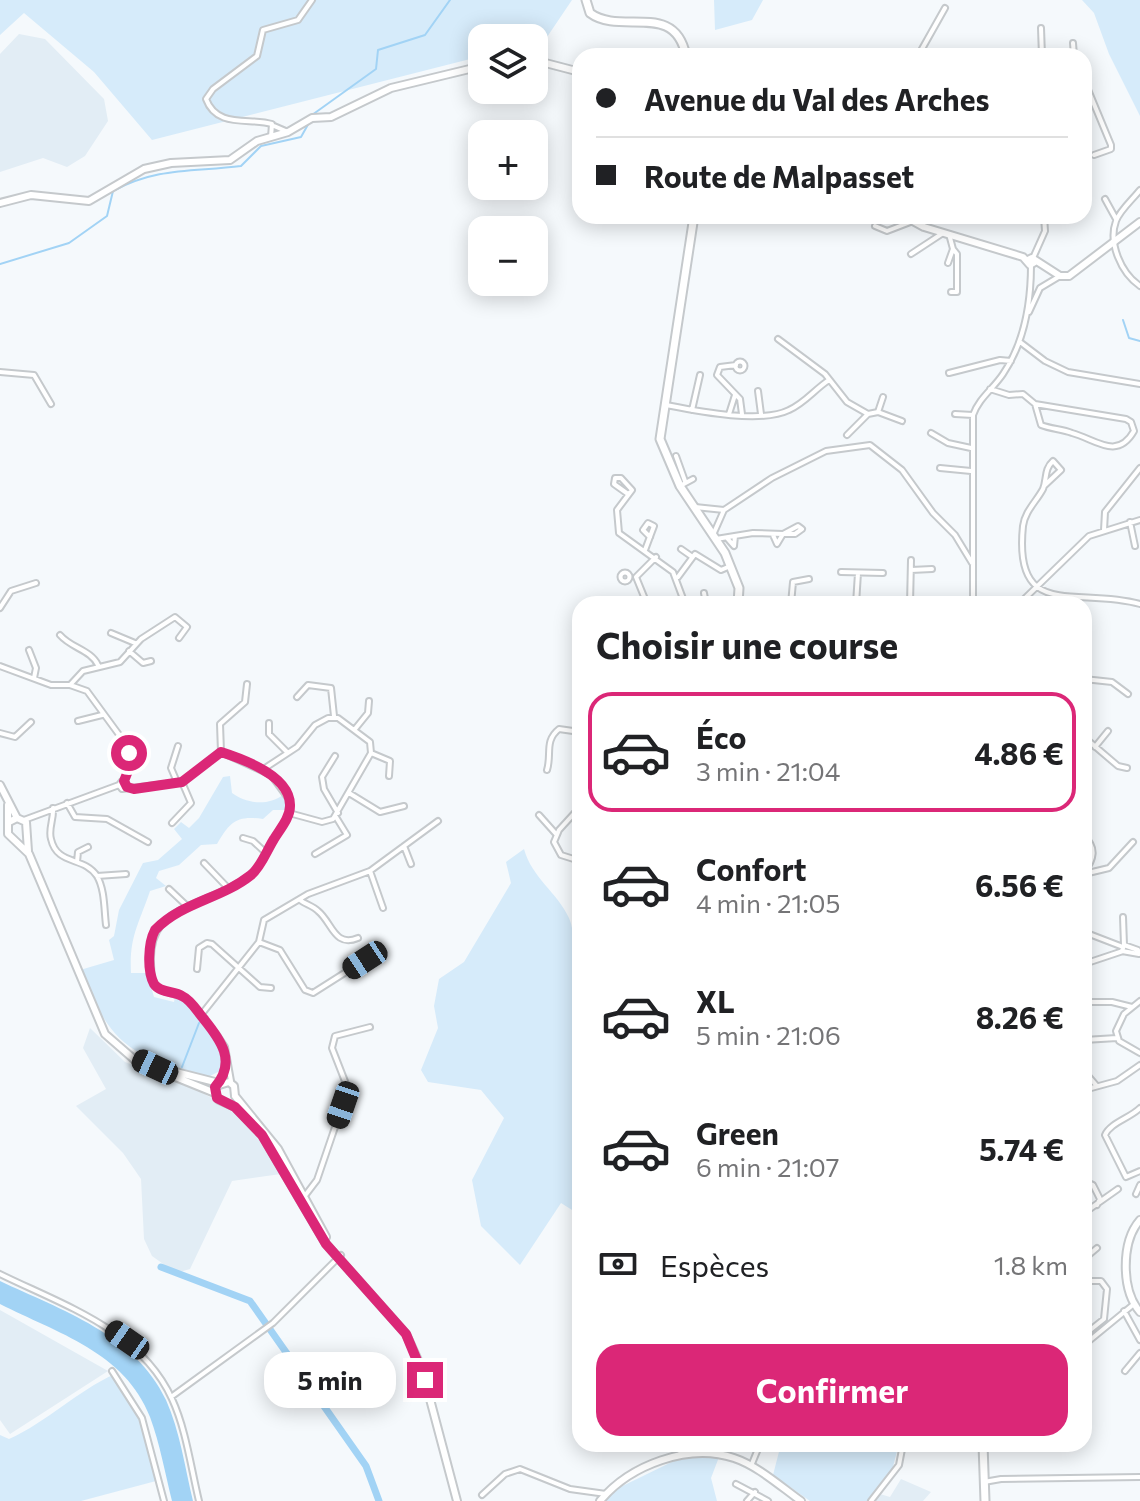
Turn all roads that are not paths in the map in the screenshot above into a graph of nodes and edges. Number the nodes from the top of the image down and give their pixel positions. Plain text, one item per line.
1 (312, 0) edge
2 (586, 0) edge
3 (945, 8) dead end
4 (1041, 28) dead end
5 (1073, 43) dead end
6 (683, 48) edge
7 (922, 48) edge
8 (1042, 48) edge
9 (1073, 48) edge
10 (548, 64) edge
11 (468, 69) edge
12 (572, 70) edge
13 (1092, 100) edge
14 (274, 126) junction
15 (288, 132) junction
16 (271, 137) junction
17 (1094, 155) dead end
18 (1140, 190) edge
19 (1105, 199) dead end
20 (0, 203) edge
21 (1116, 219) junction
22 (1140, 222) edge
23 (692, 224) edge
24 (905, 224) edge
25 (921, 224) edge
26 (1045, 224) edge
27 (875, 226) dead end
28 (946, 233) junction
29 (1113, 244) junction
30 (953, 249) junction
31 (911, 254) dead end
32 (1032, 262) junction
33 (948, 263) dead end
34 (1060, 276) junction
35 (1140, 286) edge
36 (951, 292) dead end
37 (1029, 312) dead end
38 (778, 339) dead end
39 (1020, 342) junction
40 (1011, 361) junction
41 (736, 365) dead end
42 (0, 372) edge
43 (949, 373) dead end
44 (700, 375) dead end
45 (829, 380) junction
46 (1140, 384) edge
47 (990, 389) junction
48 (758, 391) dead end
49 (735, 395) junction
50 (883, 397) dead end
51 (51, 404) dead end
52 (664, 404) junction
53 (1035, 404) junction
54 (692, 410) junction
55 (878, 412) junction
56 (729, 414) junction
57 (742, 414) junction
58 (761, 414) junction
59 (868, 414) junction
60 (955, 414) dead end
61 (973, 415) junction
62 (902, 421) dead end
63 (931, 433) dead end
64 (847, 435) dead end
65 (971, 448) junction
66 (676, 456) dead end
67 (940, 468) dead end
68 (1140, 468) edge
69 (971, 471) junction
70 (693, 479) dead end
71 (683, 484) junction
72 (1045, 485) junction
73 (630, 492) dead end
74 (693, 507) junction
75 (724, 510) junction
76 (1140, 520) edge
77 (1130, 522) junction
78 (1104, 530) junction
79 (773, 535) junction
80 (735, 536) junction
81 (650, 537) dead end
82 (717, 538) junction
83 (1135, 546) dead end
84 (681, 549) dead end
85 (645, 550) junction
86 (691, 556) junction
87 (656, 557) junction
88 (911, 560) dead end
89 (972, 563) junction
90 (725, 564) junction
91 (932, 569) dead end
92 (911, 570) junction
93 (841, 572) dead end
94 (858, 573) junction
95 (883, 573) dead end
96 (678, 577) junction
97 (809, 579) dead end
98 (36, 583) dead end
99 (1038, 590) junction
100 (704, 593) dead end
101 (643, 596) edge
102 (683, 596) edge
103 (705, 596) edge
104 (735, 596) edge
105 (736, 596) edge
106 (792, 596) edge
107 (857, 596) edge
108 (910, 596) edge
109 (973, 596) edge
110 (1030, 596) edge
111 (1082, 596) edge
112 (1092, 597) edge
113 (1140, 604) edge
114 (0, 608) edge
115 (111, 633) dead end
116 (60, 635) dead end
117 (179, 638) dead end
118 (135, 643) junction
119 (29, 650) dead end
120 (129, 651) junction
121 (151, 661) dead end
122 (98, 665) junction
123 (0, 666) edge
124 (34, 678) junction
125 (1092, 680) edge
126 (247, 684) dead end
127 (70, 685) junction
128 (1128, 694) dead end
129 (297, 697) dead end
130 (369, 701) dead end
131 (102, 715) junction
132 (334, 716) junction
133 (78, 721) dead end
134 (31, 722) dead end
135 (269, 723) dead end
136 (355, 729) junction
137 (572, 731) edge
138 (1108, 731) dead end
139 (0, 733) edge
140 (1092, 744) edge
141 (178, 746) dead end
142 (1095, 747) junction
143 (221, 752) junction
144 (287, 752) junction
145 (371, 753) junction
146 (335, 756) dead end
147 (1127, 768) dead end
148 (262, 770) junction
149 (547, 770) dead end
150 (389, 776) dead end
151 (180, 782) junction
152 (126, 784) junction
153 (0, 785) edge
154 (349, 793) junction
155 (67, 803) junction
156 (8, 805) junction
157 (404, 806) dead end
158 (53, 808) junction
159 (289, 813) junction
160 (337, 815) junction
161 (539, 815) dead end
162 (572, 816) edge
163 (23, 821) junction
164 (438, 821) dead end
165 (9, 822) junction
166 (172, 823) dead end
167 (556, 834) junction
168 (26, 836) junction
169 (243, 838) dead end
170 (16, 840) junction
171 (148, 842) dead end
172 (1133, 842) dead end
173 (404, 846) junction
174 (88, 847) dead end
175 (266, 853) junction
176 (29, 854) junction
177 (315, 854) dead end
178 (572, 858) edge
179 (77, 862) junction
180 (204, 863) dead end
181 (411, 864) dead end
182 (370, 871) junction
183 (1092, 871) edge
184 (126, 874) dead end
185 (97, 876) junction
186 (228, 888) junction
187 (169, 889) dead end
188 (300, 900) junction
189 (187, 906) junction
190 (383, 908) dead end
191 (1123, 917) dead end
192 (106, 925) dead end
193 (1092, 935) edge
194 (358, 938) dead end
195 (259, 942) junction
196 (1123, 948) junction
197 (1139, 954) edge
198 (365, 960) dead end
199 (1092, 961) edge
200 (239, 967) junction
201 (197, 969) dead end
202 (271, 988) dead end
203 (1140, 1001) edge
204 (1092, 1002) edge
205 (1132, 1007) junction
206 (201, 1015) junction
207 (370, 1027) dead end
208 (102, 1028) junction
209 (1117, 1038) junction
210 (1092, 1040) edge
211 (1140, 1053) edge
212 (1140, 1065) edge
213 (226, 1066) junction
214 (1092, 1080) edge
215 (221, 1082) junction
216 (232, 1084) junction
217 (1096, 1085) junction
218 (1092, 1087) edge
219 (215, 1093) junction
220 (235, 1096) junction
221 (227, 1102) junction
222 (1140, 1108) edge
223 (1140, 1171) edge
224 (1092, 1185) edge
225 (1140, 1185) edge
226 (1118, 1189) dead end
227 (1136, 1194) dead end
228 (304, 1197) junction
229 (1102, 1200) junction
230 (1092, 1208) edge
231 (1140, 1220) edge
232 (1097, 1248) dead end
233 (1092, 1252) edge
234 (339, 1256) junction
235 (0, 1274) edge
236 (1092, 1281) edge
237 (1134, 1304) junction
238 (1124, 1311) junction
239 (1140, 1312) edge
240 (1092, 1329) edge
241 (1092, 1338) edge
242 (1140, 1340) edge
243 (1140, 1353) edge
244 (112, 1371) dead end
245 (1125, 1371) dead end
246 (171, 1397) junction
247 (757, 1452) edge
248 (901, 1452) edge
249 (982, 1452) edge
250 (680, 1454) joint
251 (751, 1466) junction
252 (1140, 1477) edge
253 (984, 1479) junction
254 (736, 1484) dead end
255 (755, 1492) junction
256 (606, 1494) junction
257 (482, 1495) dead end
258 (164, 1501) edge
259 (199, 1501) edge
260 (459, 1501) edge
261 (600, 1501) edge
262 (747, 1501) edge
263 (768, 1501) edge
264 (801, 1501) edge
265 (871, 1501) edge
266 (983, 1501) edge

1 - 14 street
2 - 6 main road
3 - 7 street
4 - 8 street
5 - 9 street
10 - 12 main road
11 - 15 main road
13 - 17 street
14 - 15 street
14 - 16 street
15 - 16 main road
16 - 20 main road
18 - 21 street
19 - 21 street
21 - 29 street
22 - 29 main road
23 - 52 main road
24 - 27 street
25 - 28 main road
26 - 32 street
28 - 30 street
28 - 31 street
28 - 32 main road
29 - 34 main road
29 - 35 street
30 - 33 street
30 - 36 street
32 - 34 main road
32 - 39 street
34 - 37 street
38 - 45 street
39 - 40 street
39 - 46 street
40 - 43 street
40 - 47 street
41 - 49 street
42 - 51 street
44 - 54 street
45 - 58 street
45 - 59 street
47 - 53 street
47 - 61 street
48 - 58 street
49 - 56 street
49 - 57 street
50 - 55 street
52 - 54 street
52 - 71 main road
53 - 53 street
54 - 56 street
55 - 59 street
55 - 62 street
56 - 57 street
57 - 58 street
59 - 64 street
60 - 61 street
61 - 65 street
63 - 65 street
65 - 69 street
66 - 71 street
67 - 69 street
68 - 78 street
69 - 89 street
70 - 71 street
71 - 74 main road
72 - 72 street
72 - 99 street
73 - 85 street
74 - 75 street
74 - 82 main road
75 - 82 street
75 - 89 street
76 - 77 street
77 - 78 street
77 - 83 street
78 - 99 street
79 - 79 street
79 - 80 street
80 - 82 street
80 - 82 street
81 - 85 street
82 - 90 main road
84 - 86 street
85 - 87 street
86 - 90 street
86 - 96 street
87 - 96 street
87 - 101 street
88 - 92 street
89 - 109 street
90 - 104 main road
90 - 105 main road
91 - 92 street
92 - 108 street
93 - 94 street
94 - 95 street
94 - 107 street
96 - 102 street
97 - 106 street
98 - 114 street
99 - 110 street
99 - 111 street
100 - 103 street
112 - 113 street
115 - 118 street
116 - 122 street
117 - 118 street
118 - 120 street
119 - 124 street
120 - 121 street
120 - 122 street
122 - 127 street
123 - 124 street
124 - 127 street
125 - 128 street
126 - 143 street
127 - 131 street
129 - 132 street
130 - 136 street
131 - 133 street
131 - 152 street
132 - 136 street
132 - 144 street
134 - 139 street
135 - 144 street
136 - 145 street
137 - 149 street
138 - 142 street
140 - 142 street
141 - 151 street
142 - 147 street
143 - 148 street
143 - 151 street
144 - 148 street
145 - 150 street
145 - 154 street
146 - 160 street
148 - 159 street
151 - 152 street
151 - 166 street
152 - 155 street
153 - 156 main road
154 - 157 street
154 - 160 street
155 - 158 street
155 - 171 street
156 - 163 main road
156 - 165 main road
158 - 163 street
158 - 179 street
159 - 160 street
159 - 175 street
160 - 177 street
161 - 167 street
162 - 167 street
163 - 165 main road
163 - 168 main road
164 - 173 street
165 - 170 main road
167 - 178 street
168 - 170 main road
168 - 176 main road
169 - 175 street
170 - 176 main road
172 - 183 street
173 - 181 street
173 - 182 street
174 - 179 street
175 - 186 street
176 - 208 main road
179 - 185 street
180 - 186 street
182 - 188 street
182 - 190 street
184 - 185 street
185 - 192 street
186 - 189 street
187 - 189 street
188 - 194 street
188 - 195 street
189 - 206 street
191 - 196 street
193 - 196 street
195 - 198 street
195 - 200 street
196 - 197 street
196 - 199 street
200 - 201 street
200 - 202 street
200 - 206 street
203 - 205 street
204 - 205 street
205 - 209 street
206 - 213 street
207 - 228 street
208 - 215 main road
208 - 219 main road
209 - 210 street
209 - 211 street
212 - 217 street
213 - 215 street
213 - 216 street
214 - 217 street
215 - 216 main road
215 - 219 main road
216 - 220 main road
217 - 218 street
219 - 221 main road
220 - 221 main road
220 - 228 main road
221 - 234 main road
222 - 223 street
224 - 229 street
225 - 227 street
226 - 229 street
228 - 234 main road
229 - 230 street
231 - 237 main road
232 - 233 street
234 - 246 street
234 - 260 main road
235 - 246 street
236 - 240 street
237 - 238 street
237 - 239 main road
238 - 241 street
238 - 242 street
243 - 245 street
244 - 258 street
246 - 259 street
247 - 251 street
248 - 265 street
249 - 253 main road
250 - 251 main road
250 - 256 main road
251 - 264 main road
252 - 253 street
253 - 266 main road
254 - 255 street
255 - 262 street
255 - 263 street
256 - 257 street
256 - 261 main road

